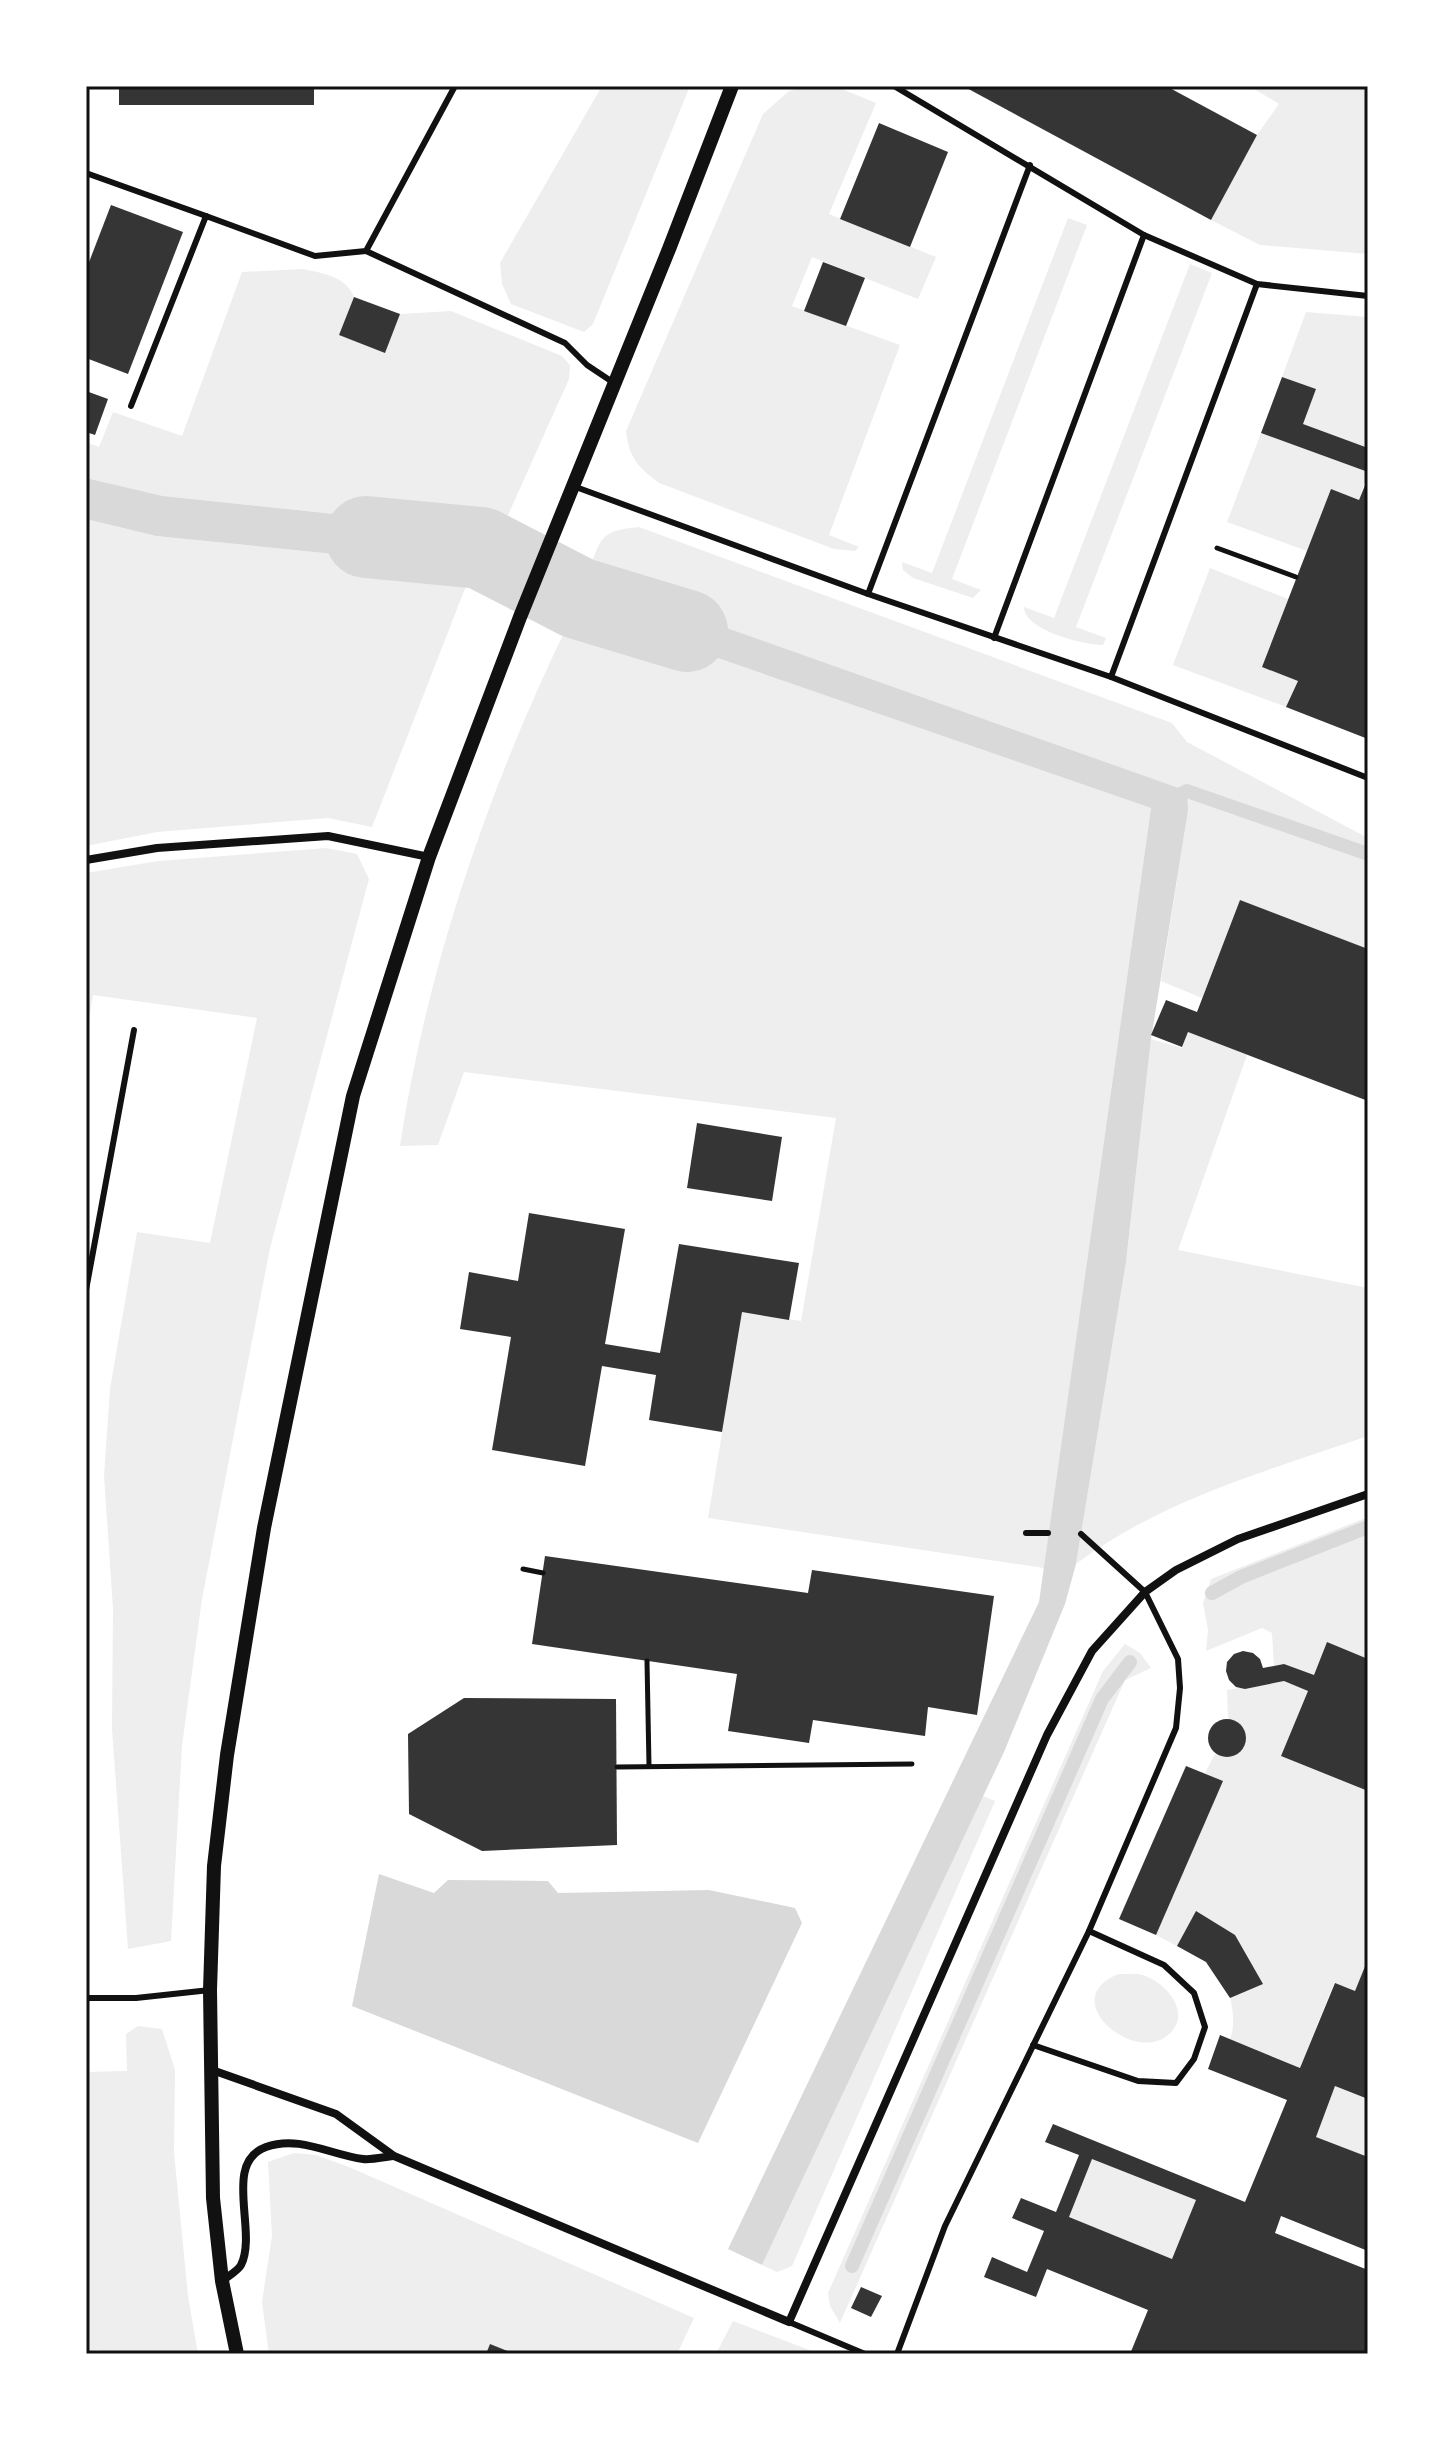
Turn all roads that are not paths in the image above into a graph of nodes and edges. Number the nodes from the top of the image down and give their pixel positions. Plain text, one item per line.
1 (455, 86) edge
2 (732, 86) edge
3 (894, 86) edge
4 (1030, 165) junction
5 (86, 173) edge
6 (206, 216) junction
7 (1144, 235) junction
8 (366, 251) junction
9 (1257, 284) junction
10 (1368, 296) edge
11 (614, 383) junction
12 (131, 406) dead end
13 (573, 486) junction
14 (868, 594) junction
15 (994, 638) junction
16 (1111, 677) junction
17 (1368, 778) edge
18 (429, 857) junction
19 (86, 860) edge
20 (134, 1030) dead end
21 (86, 1290) edge
22 (1368, 1494) edge
23 (1026, 1533) dead end
24 (1048, 1533) dead end
25 (1081, 1534) dead end
26 (1145, 1592) junction
27 (1089, 1931) junction
28 (210, 1990) junction
29 (86, 1998) edge
30 (1033, 2045) junction
31 (212, 2070) junction
32 (394, 2156) junction
33 (222, 2281) junction
34 (789, 2322) junction
35 (237, 2354) edge
36 (865, 2354) edge
37 (897, 2354) edge

1 - 8 lane
2 - 11 street
3 - 4 lane
4 - 7 lane
4 - 14 lane
5 - 6 lane
6 - 8 lane
6 - 12 lane
7 - 9 lane
7 - 15 lane
8 - 11 lane
9 - 10 lane
9 - 16 lane
11 - 13 street
13 - 14 lane
13 - 18 street
14 - 15 lane
15 - 16 lane
16 - 17 lane
18 - 19 street
18 - 28 street
20 - 21 lane
22 - 26 street
23 - 24 lane
25 - 26 lane
26 - 27 lane
26 - 34 street
27 - 30 lane
27 - 30 lane
28 - 29 lane
28 - 31 street
30 - 37 lane
31 - 32 street
31 - 33 street
32 - 33 street
32 - 34 street
33 - 35 street
34 - 36 lane

